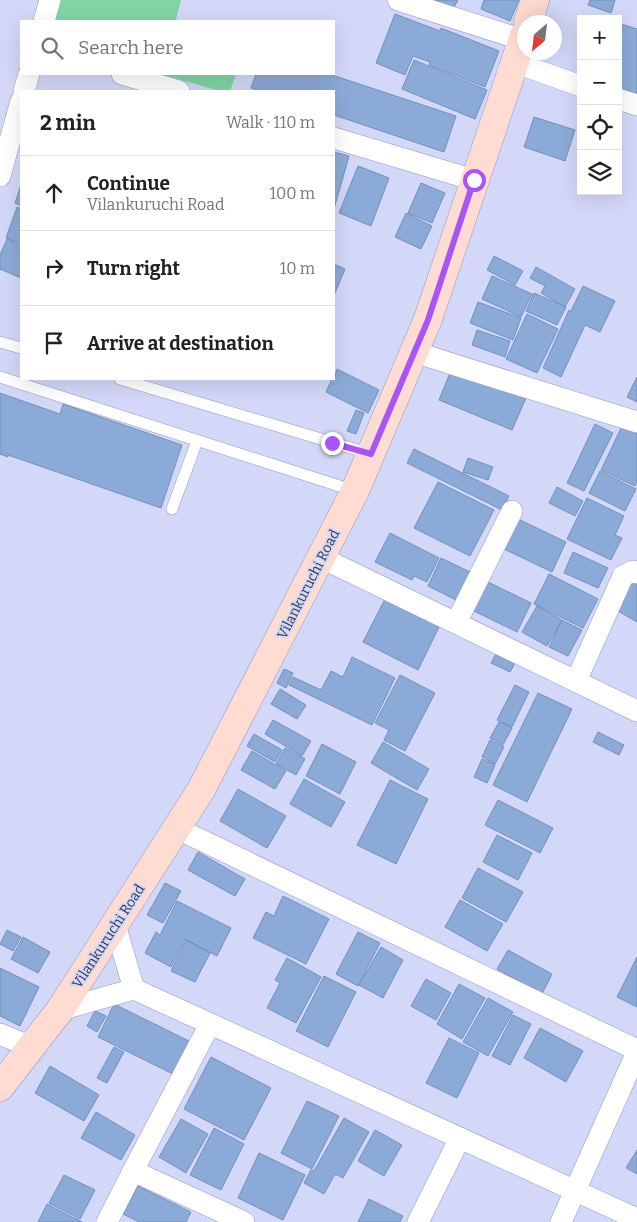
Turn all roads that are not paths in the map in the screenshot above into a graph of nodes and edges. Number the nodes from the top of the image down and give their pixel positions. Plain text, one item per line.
1 (50, 0) edge
2 (398, 0) edge
3 (535, 0) edge
4 (530, 15) edge
5 (44, 20) edge
6 (517, 38) edge
7 (517, 57) edge
8 (548, 60) edge
9 (29, 75) edge
10 (125, 75) edge
11 (577, 83) edge
12 (24, 90) edge
13 (172, 90) edge
14 (622, 100) edge
15 (637, 105) edge
16 (20, 106) edge
17 (335, 138) edge
18 (0, 176) edge
19 (474, 180) junction
20 (0, 342) edge
21 (20, 348) edge
22 (414, 352) junction
23 (0, 377) edge
24 (123, 380) edge
25 (637, 422) edge
26 (197, 441) junction
27 (371, 454) junction
28 (355, 491) junction
29 (172, 509) dead end
30 (512, 511) dead end
31 (322, 558) junction
32 (637, 573) edge
33 (456, 623) junction
34 (576, 681) junction
35 (637, 711) edge
36 (176, 828) junction
37 (115, 925) junction
38 (134, 988) junction
39 (60, 1010) junction
40 (210, 1024) junction
41 (0, 1034) edge
42 (31, 1048) junction
43 (637, 1051) edge
44 (0, 1088) edge
45 (460, 1138) junction
46 (133, 1170) junction
47 (576, 1191) junction
48 (637, 1219) edge
49 (107, 1222) edge
50 (244, 1222) edge
51 (418, 1222) edge
52 (562, 1222) edge

1 - 5 street
2 - 6 street
3 - 4 main road, Vilankuruchi Road
7 - 19 main road, Vilankuruchi Road
8 - 11 street
9 - 12 street
10 - 13 street
14 - 15 street
16 - 18 street
17 - 19 street
19 - 22 main road, Vilankuruchi Road
20 - 21 lane
22 - 25 street
22 - 27 main road, Vilankuruchi Road
23 - 26 lane
24 - 27 lane
26 - 28 lane
26 - 29 lane
27 - 28 main road, Vilankuruchi Road
28 - 31 main road, Vilankuruchi Road
30 - 33 street
31 - 33 street
31 - 36 main road, Vilankuruchi Road
32 - 34 street
33 - 34 street
34 - 35 street
36 - 37 main road, Vilankuruchi Road
36 - 43 street
37 - 38 street
37 - 39 main road, Vilankuruchi Road
38 - 39 street
38 - 40 street
39 - 42 main road, Vilankuruchi Road
40 - 45 street
40 - 46 street
41 - 42 street
42 - 44 main road, Vilankuruchi Road
43 - 47 street
45 - 47 street
45 - 51 street
46 - 49 street
46 - 50 street
47 - 48 street
47 - 52 street

